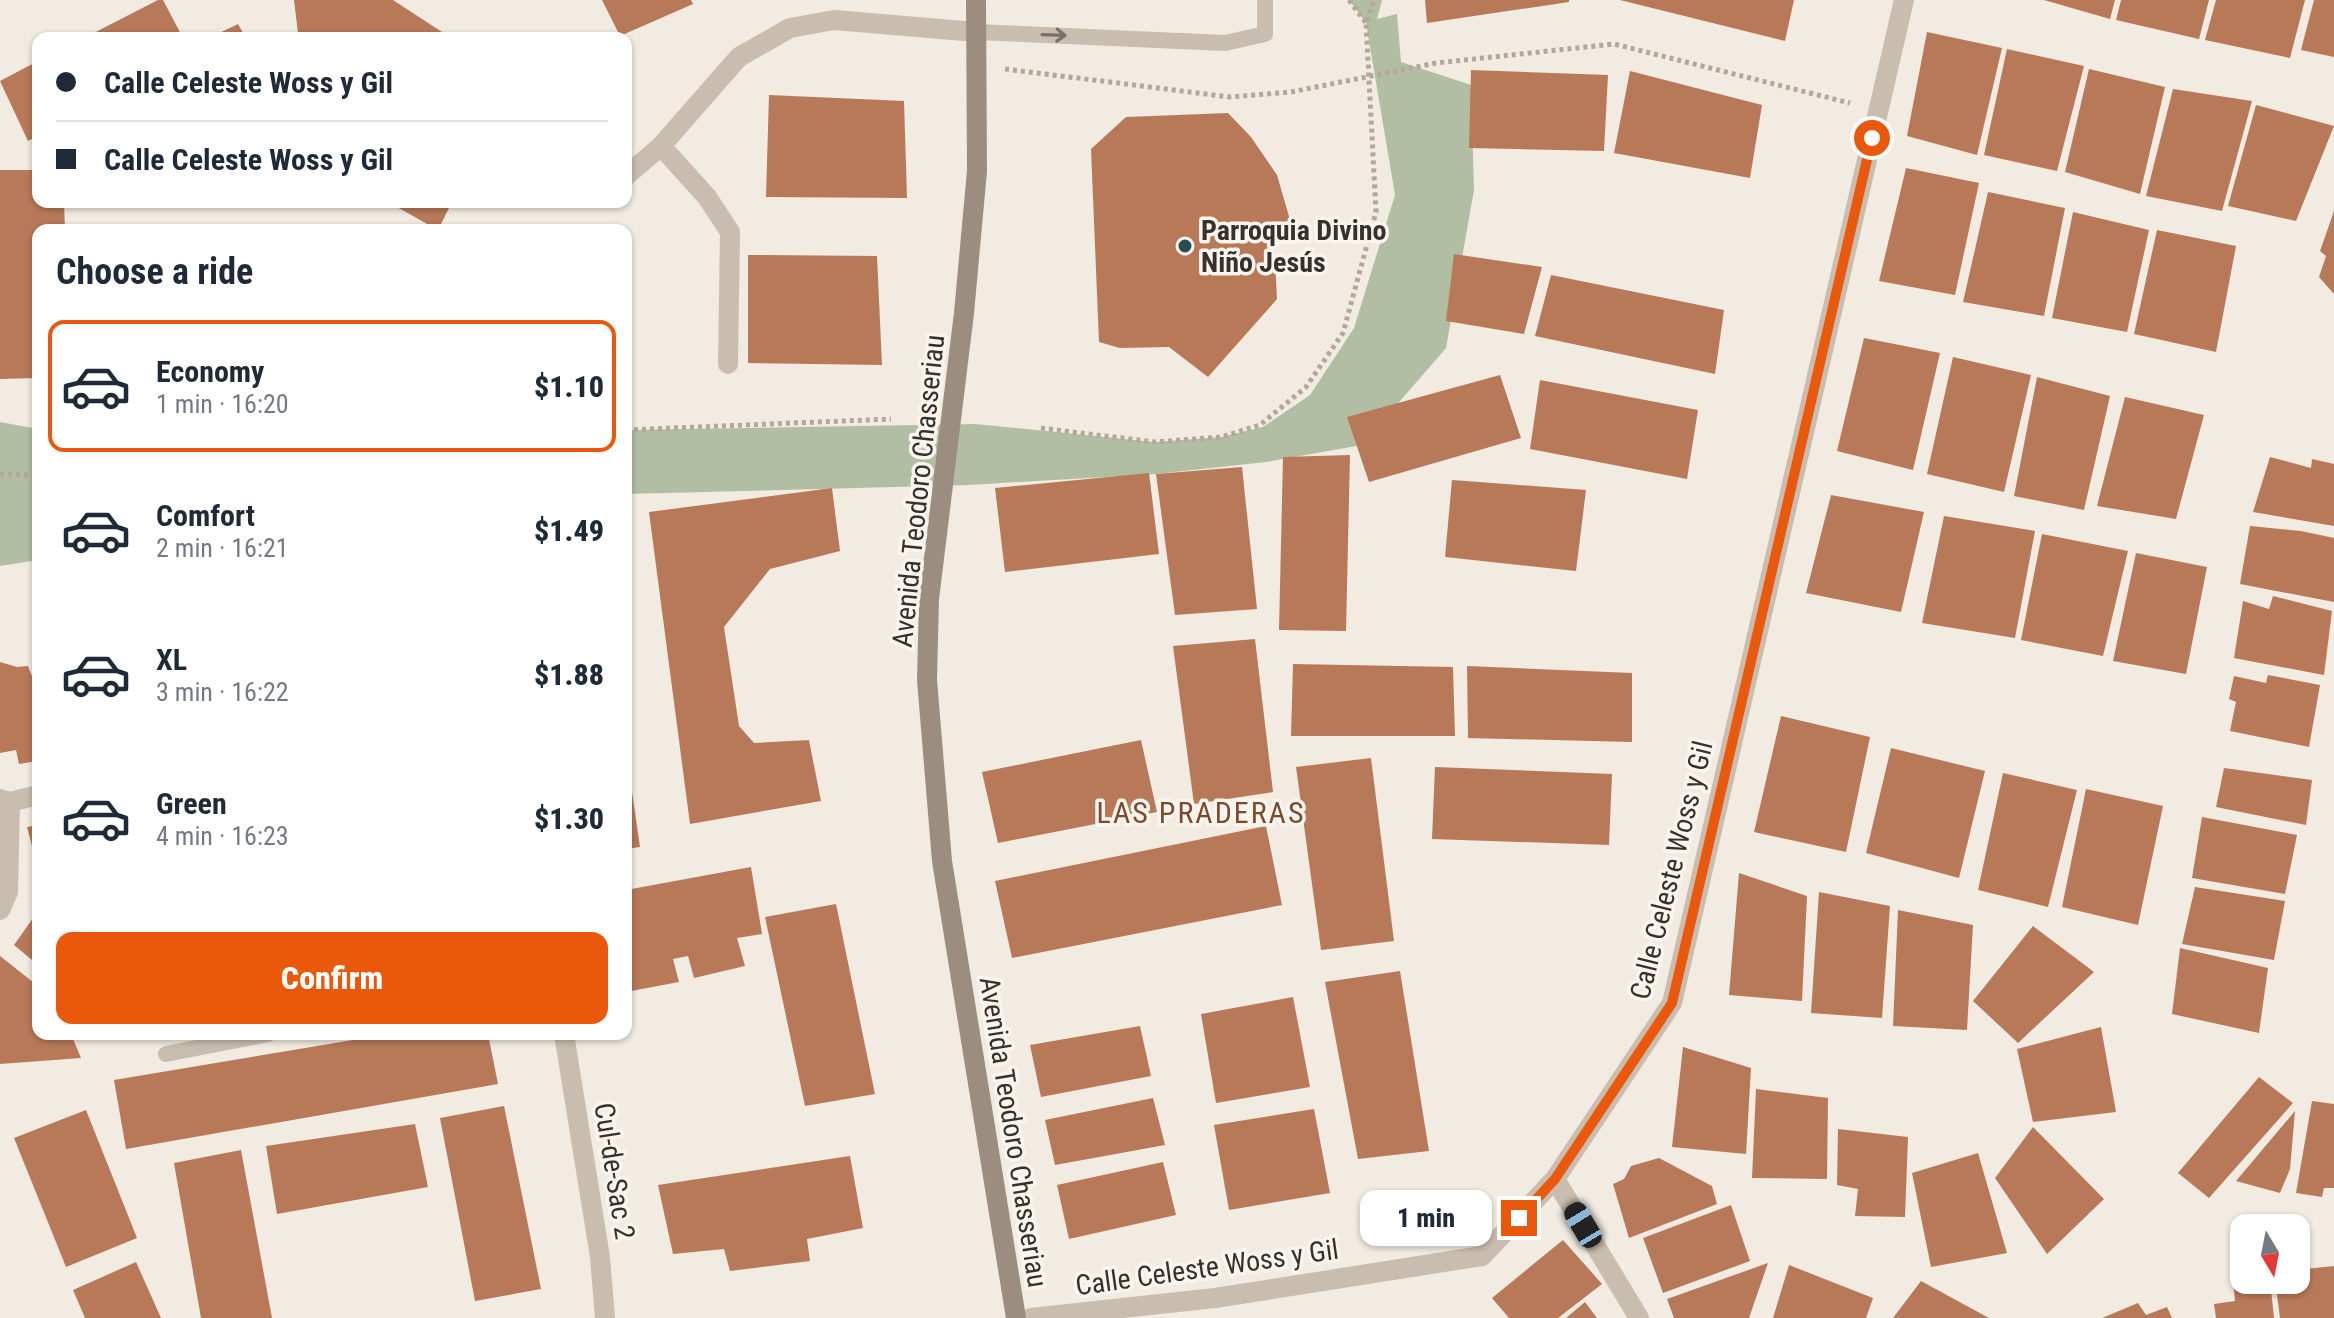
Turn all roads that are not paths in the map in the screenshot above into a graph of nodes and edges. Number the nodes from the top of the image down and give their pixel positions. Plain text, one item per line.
1 (976, 0) edge
2 (1265, 0) edge
3 (1904, 0) edge
4 (976, 32) junction
5 (661, 146) junction
6 (632, 171) edge
7 (728, 364) dead end
8 (32, 796) edge
9 (5, 800) edge
10 (0, 910) edge
11 (237, 1040) edge
12 (565, 1040) edge
13 (166, 1054) dead end
14 (1555, 1179) junction
15 (605, 1318) edge
16 (1016, 1318) edge
17 (1031, 1318) edge
18 (1639, 1318) edge

1 - 4 street, Avenida Teodoro Chasseriau
4 -> 2 lane
3 - 14 street, Calle Celeste Woss y Gil
4 - 5 street
4 - 16 street, Avenida Teodoro Chasseriau
5 - 6 street
5 - 7 street
8 - 9 street
9 - 10 street
11 - 13 lane
12 - 15 street, Cul-de-Sac 2
14 - 17 street, Calle Celeste Woss y Gil
14 - 18 street

